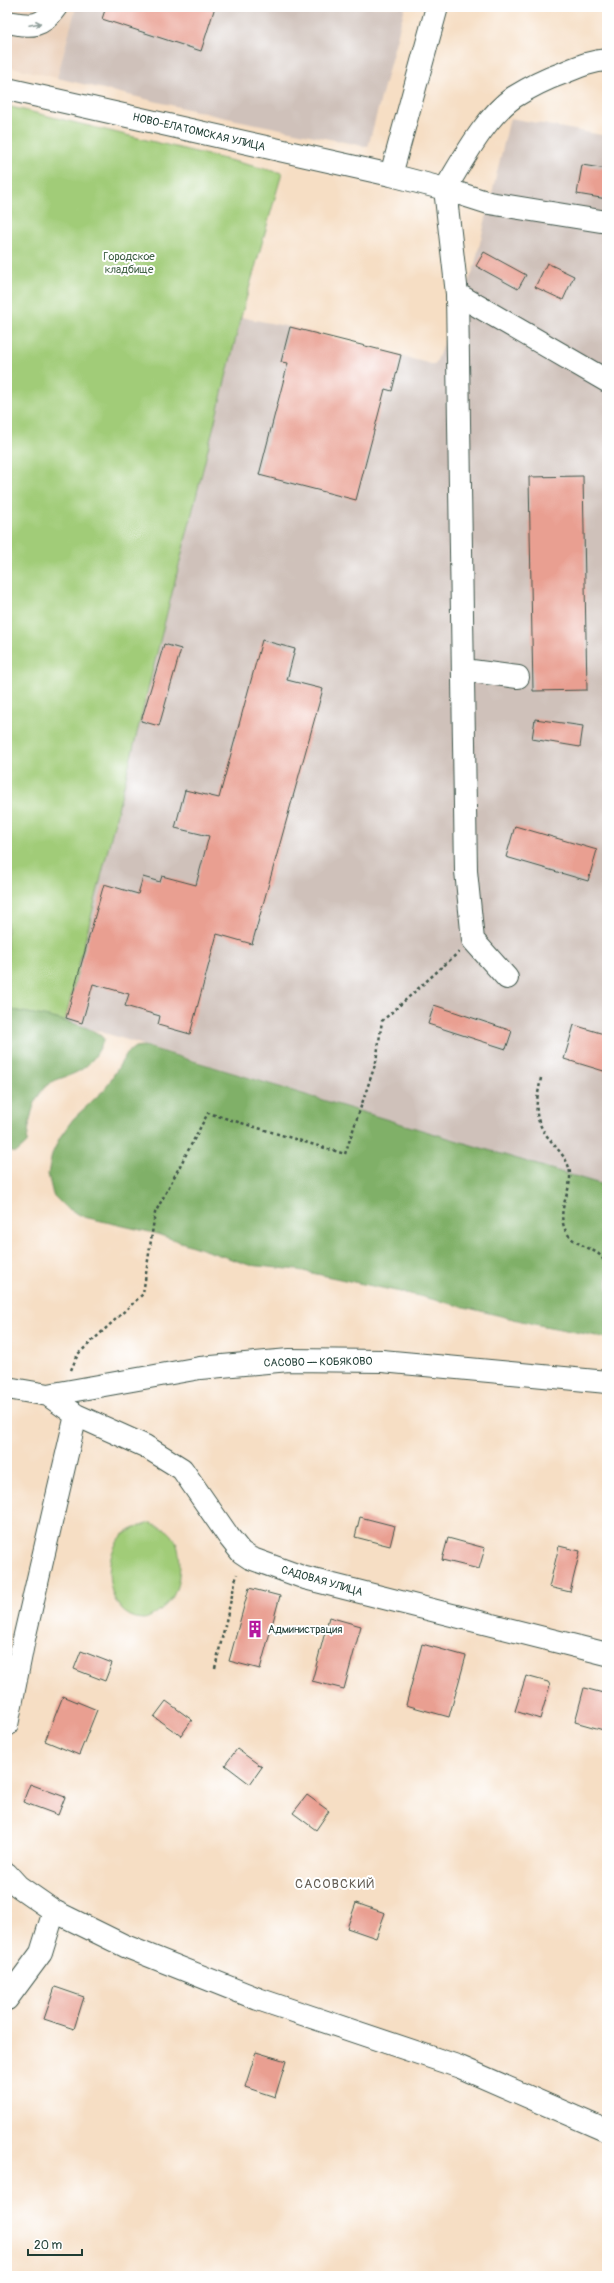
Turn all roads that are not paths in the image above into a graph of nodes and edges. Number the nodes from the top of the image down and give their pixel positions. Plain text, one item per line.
1 (56, 7) edge
2 (436, 7) edge
3 (7, 22) edge
4 (607, 60) edge
5 (7, 89) edge
6 (390, 175) junction
7 (445, 190) junction
8 (607, 222) edge
9 (457, 294) junction
10 (607, 381) edge
11 (464, 670) junction
12 (518, 677) dead end
13 (507, 978) dead end
14 (607, 1382) edge
15 (7, 1388) edge
16 (54, 1394) junction
17 (76, 1415) junction
18 (16, 1637) edge
19 (607, 1654) edge
20 (7, 1724) edge
21 (7, 1874) edge
22 (54, 1911) junction
23 (7, 1999) edge
24 (607, 2131) edge

3 -> 1 street
2 - 6 street
4 - 7 street
5 - 6 street, НОВО-ЕЛАТОМСКАЯ УЛИЦА
6 - 7 street, НОВО-ЕЛАТОМСКАЯ УЛИЦА
7 - 8 street, НОВО-ЕЛАТОМСКАЯ УЛИЦА
7 - 9 street
9 - 10 street
9 - 11 street
11 - 12 street
11 - 13 street
14 - 16 street, САСОВО — КОБЯКОВО
15 - 16 street, САСОВО — КОБЯКОВО
16 - 17 street, САДОВАЯ УЛИЦА
17 - 18 street
17 - 19 street, САДОВАЯ УЛИЦА
18 - 20 street
21 - 22 street
22 - 23 street
22 - 24 street

